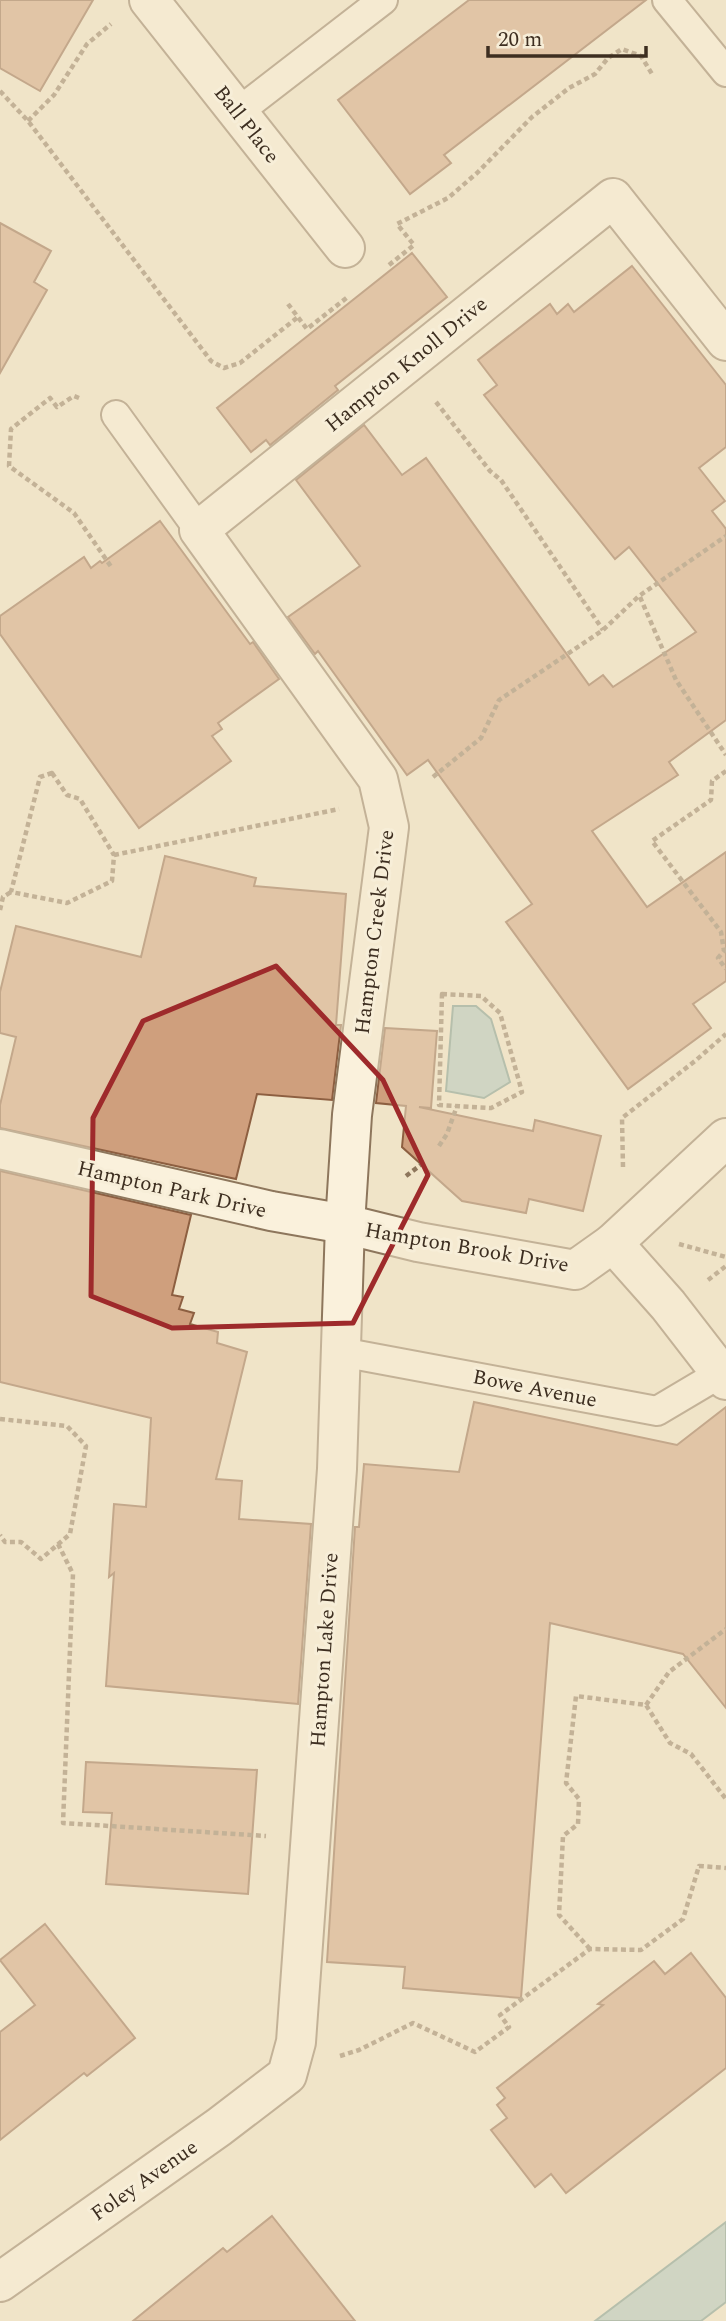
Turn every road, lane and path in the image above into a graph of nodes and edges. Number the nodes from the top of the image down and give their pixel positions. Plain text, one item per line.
1 (149, 0) edge
2 (383, 0) edge
3 (667, 0) edge
4 (114, 22) dead end
5 (726, 72) edge
6 (652, 74) dead end
7 (0, 91) edge
8 (238, 113) junction
9 (28, 121) junction
10 (397, 224) dead end
11 (345, 248) dead end
12 (298, 317) dead end
13 (726, 341) edge
14 (431, 395) dead end
15 (74, 396) dead end
16 (116, 415) dead end
17 (199, 530) junction
18 (726, 536) edge
19 (112, 568) dead end
20 (639, 596) junction
21 (603, 630) junction
22 (726, 755) edge
23 (726, 771) edge
24 (433, 777) dead end
25 (347, 807) dead end
26 (114, 855) junction
27 (11, 892) junction
28 (0, 910) edge
29 (726, 969) edge
30 (726, 1034) edge
31 (457, 1105) junction
32 (726, 1138) edge
33 (439, 1146) dead end
34 (0, 1149) edge
35 (422, 1164) dead end
36 (623, 1172) dead end
37 (406, 1176) dead end
38 (345, 1224) junction
39 (668, 1241) dead end
40 (614, 1243) junction
41 (726, 1257) edge
42 (341, 1352) junction
43 (723, 1376) edge
44 (0, 1419) edge
45 (0, 1535) edge
46 (58, 1544) junction
47 (726, 1629) edge
48 (646, 1705) junction
49 (726, 1799) edge
50 (270, 1836) dead end
51 (726, 1868) edge
52 (590, 1949) junction
53 (334, 2058) dead end
54 (287, 2075) joint
55 (0, 2282) edge

1 - 8 street, Ball Place
2 - 8 lane
3 - 5 lane
4 - 9 path
6 - 10 path
7 - 9 path
8 - 11 street, Ball Place
9 - 12 path
13 - 17 street, Hampton Knoll Drive
14 - 21 path
15 - 19 path
16 - 17 lane
17 - 38 street, Hampton Creek Drive
18 - 20 path
20 - 21 path
20 - 22 path
21 - 24 path
23 - 29 path
25 - 26 path
26 - 27 path
26 - 27 path
27 - 28 path
30 - 36 path
31 - 31 path
31 - 33 path
32 - 40 street, Hampton Brook Drive
34 - 38 street, Hampton Park Drive
35 - 37 path
38 - 40 street, Hampton Brook Drive
38 - 42 street, Hampton Lake Drive
39 - 41 path
40 - 43 street
42 - 43 lane, Bowe Avenue
42 - 54 street, Hampton Lake Drive
44 - 46 path
45 - 46 path
46 - 50 path
47 - 48 path
48 - 49 path
48 - 52 path
51 - 52 path
52 - 53 path
54 - 55 street, Foley Avenue

